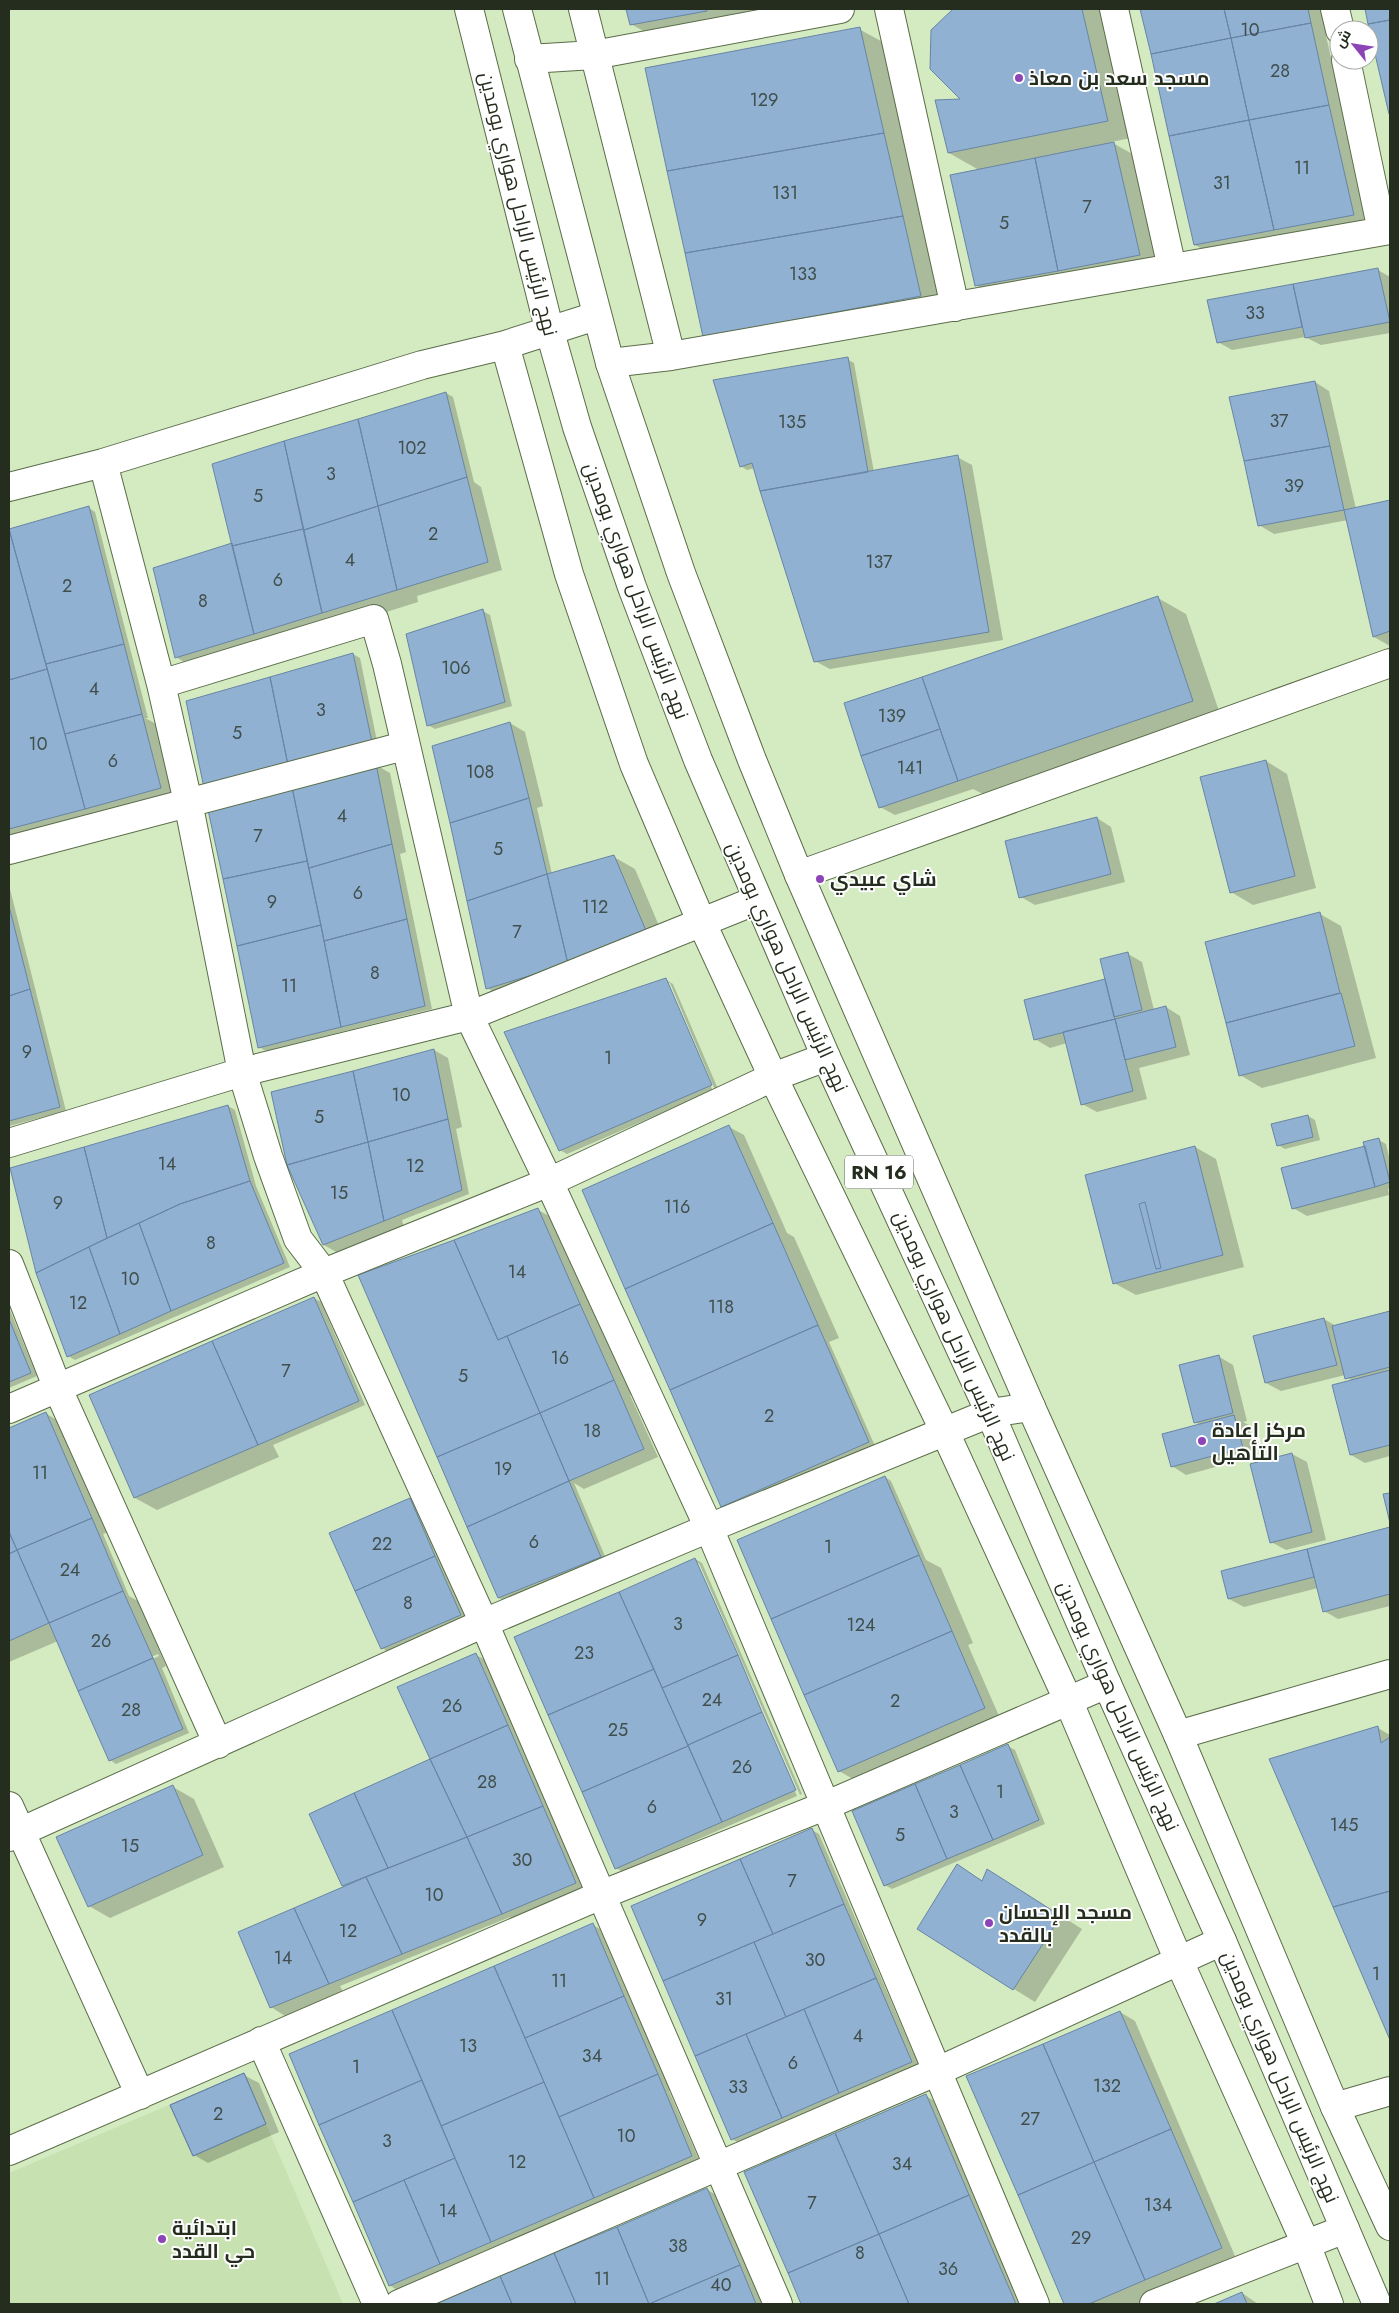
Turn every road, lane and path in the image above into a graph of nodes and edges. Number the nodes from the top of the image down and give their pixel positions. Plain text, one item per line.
1 (469, 9) edge
2 (517, 9) edge
3 (583, 9) edge
4 (840, 9) edge
5 (889, 9) edge
6 (1114, 9) edge
7 (594, 55) junction
8 (529, 59) junction
9 (1348, 70) edge
10 (1386, 230) edge
11 (1172, 268) junction
12 (956, 307) junction
13 (596, 316) junction
14 (550, 332) junction
15 (505, 345) junction
16 (671, 356) junction
17 (610, 363) junction
18 (103, 463) junction
19 (9, 487) edge
20 (1390, 663) edge
21 (161, 684) junction
22 (404, 746) junction
23 (188, 802) junction
24 (9, 850) edge
25 (799, 875) junction
26 (757, 900) junction
27 (702, 921) junction
28 (469, 1016) junction
29 (826, 1057) junction
30 (242, 1072) junction
31 (774, 1077) junction
32 (9, 1143) edge
33 (549, 1182) junction
34 (9, 1264) edge
35 (324, 1273) junction
36 (58, 1389) junction
37 (1031, 1407) junction
38 (9, 1409) edge
39 (990, 1413) junction
40 (945, 1432) junction
41 (709, 1528) junction
42 (484, 1623) junction
43 (1390, 1674) edge
44 (1107, 1684) junction
45 (1068, 1700) junction
46 (1178, 1735) junction
47 (218, 1744) junction
48 (827, 1805) junction
49 (9, 1806) edge
50 (14, 1835) edge
51 (601, 1895) junction
52 (1222, 1941) junction
53 (1179, 1961) junction
54 (261, 2041) junction
55 (938, 2071) junction
56 (1390, 2091) edge
57 (140, 2095) junction
58 (1335, 2107) junction
59 (9, 2151) edge
60 (717, 2168) junction
61 (1390, 2226) edge
62 (1345, 2229) junction
63 (1306, 2244) junction
64 (377, 2304) edge
65 (399, 2304) edge
66 (778, 2304) edge
67 (1035, 2304) edge
68 (1154, 2304) edge
69 (1329, 2304) edge
70 (1377, 2304) edge

1 - 14 street, نهج الرئيس الراحل هواري بومدين / RN 16
2 - 8 street, نهج الرئيس الراحل هواري بومدين / RN 16
3 - 7 street
4 - 7 street
5 - 12 street
6 - 11 street
7 - 8 street
7 - 16 street
8 - 13 street, نهج الرئيس الراحل هواري بومدين / RN 16
9 - 10 street
10 - 11 street
11 - 12 street
12 - 16 street
13 - 14 street
13 - 17 street, نهج الرئيس الراحل هواري بومدين / RN 16
14 - 15 street
14 - 26 street, نهج الرئيس الراحل هواري بومدين / RN 16
15 - 18 street
15 - 27 street
16 - 17 street
17 - 25 street, نهج الرئيس الراحل هواري بومدين / RN 16
18 - 19 street
18 - 21 street
20 - 25 street
21 - 22 street
21 - 23 street
22 - 23 street
22 - 28 street
23 - 24 street
23 - 30 street
25 - 37 street, نهج الرئيس الراحل هواري بومدين / RN 16
26 - 27 street
26 - 29 street, نهج الرئيس الراحل هواري بومدين / RN 16
27 - 28 street
27 - 31 street
28 - 30 street
28 - 33 street
29 - 31 street
29 - 39 street, نهج الرئيس الراحل هواري بومدين / RN 16
30 - 32 street
30 - 35 street
31 - 33 street
31 - 40 street
33 - 35 street
33 - 41 street
34 - 36 street
35 - 36 street
35 - 42 street
36 - 38 street
36 - 47 street
37 - 39 street
37 - 46 street, نهج الرئيس الراحل هواري بومدين / RN 16
39 - 40 street
39 - 44 street, نهج الرئيس الراحل هواري بومدين / RN 16
40 - 41 street
40 - 45 street
41 - 42 street
41 - 48 street
42 - 47 street
42 - 51 street
43 - 46 street
44 - 45 street
44 - 52 street, نهج الرئيس الراحل هواري بومدين / RN 16
45 - 48 street
45 - 53 street
46 - 58 street, نهج الرئيس الراحل هواري بومدين / RN 16
47 - 50 street
48 - 51 street
48 - 55 street
49 - 50 street
50 - 57 street
51 - 54 street
51 - 60 street
52 - 53 street
52 - 62 street, نهج الرئيس الراحل هواري بومدين / RN 16
53 - 55 street
53 - 63 street
54 - 57 street
54 - 64 street
55 - 60 street
55 - 67 street
56 - 58 street
57 - 59 street
58 - 61 street, نهج الرئيس الراحل هواري بومدين / RN 16
60 - 65 street
60 - 66 street
62 - 63 street
62 - 70 street, نهج الرئيس الراحل هواري بومدين / RN 16
63 - 68 street
63 - 69 street

